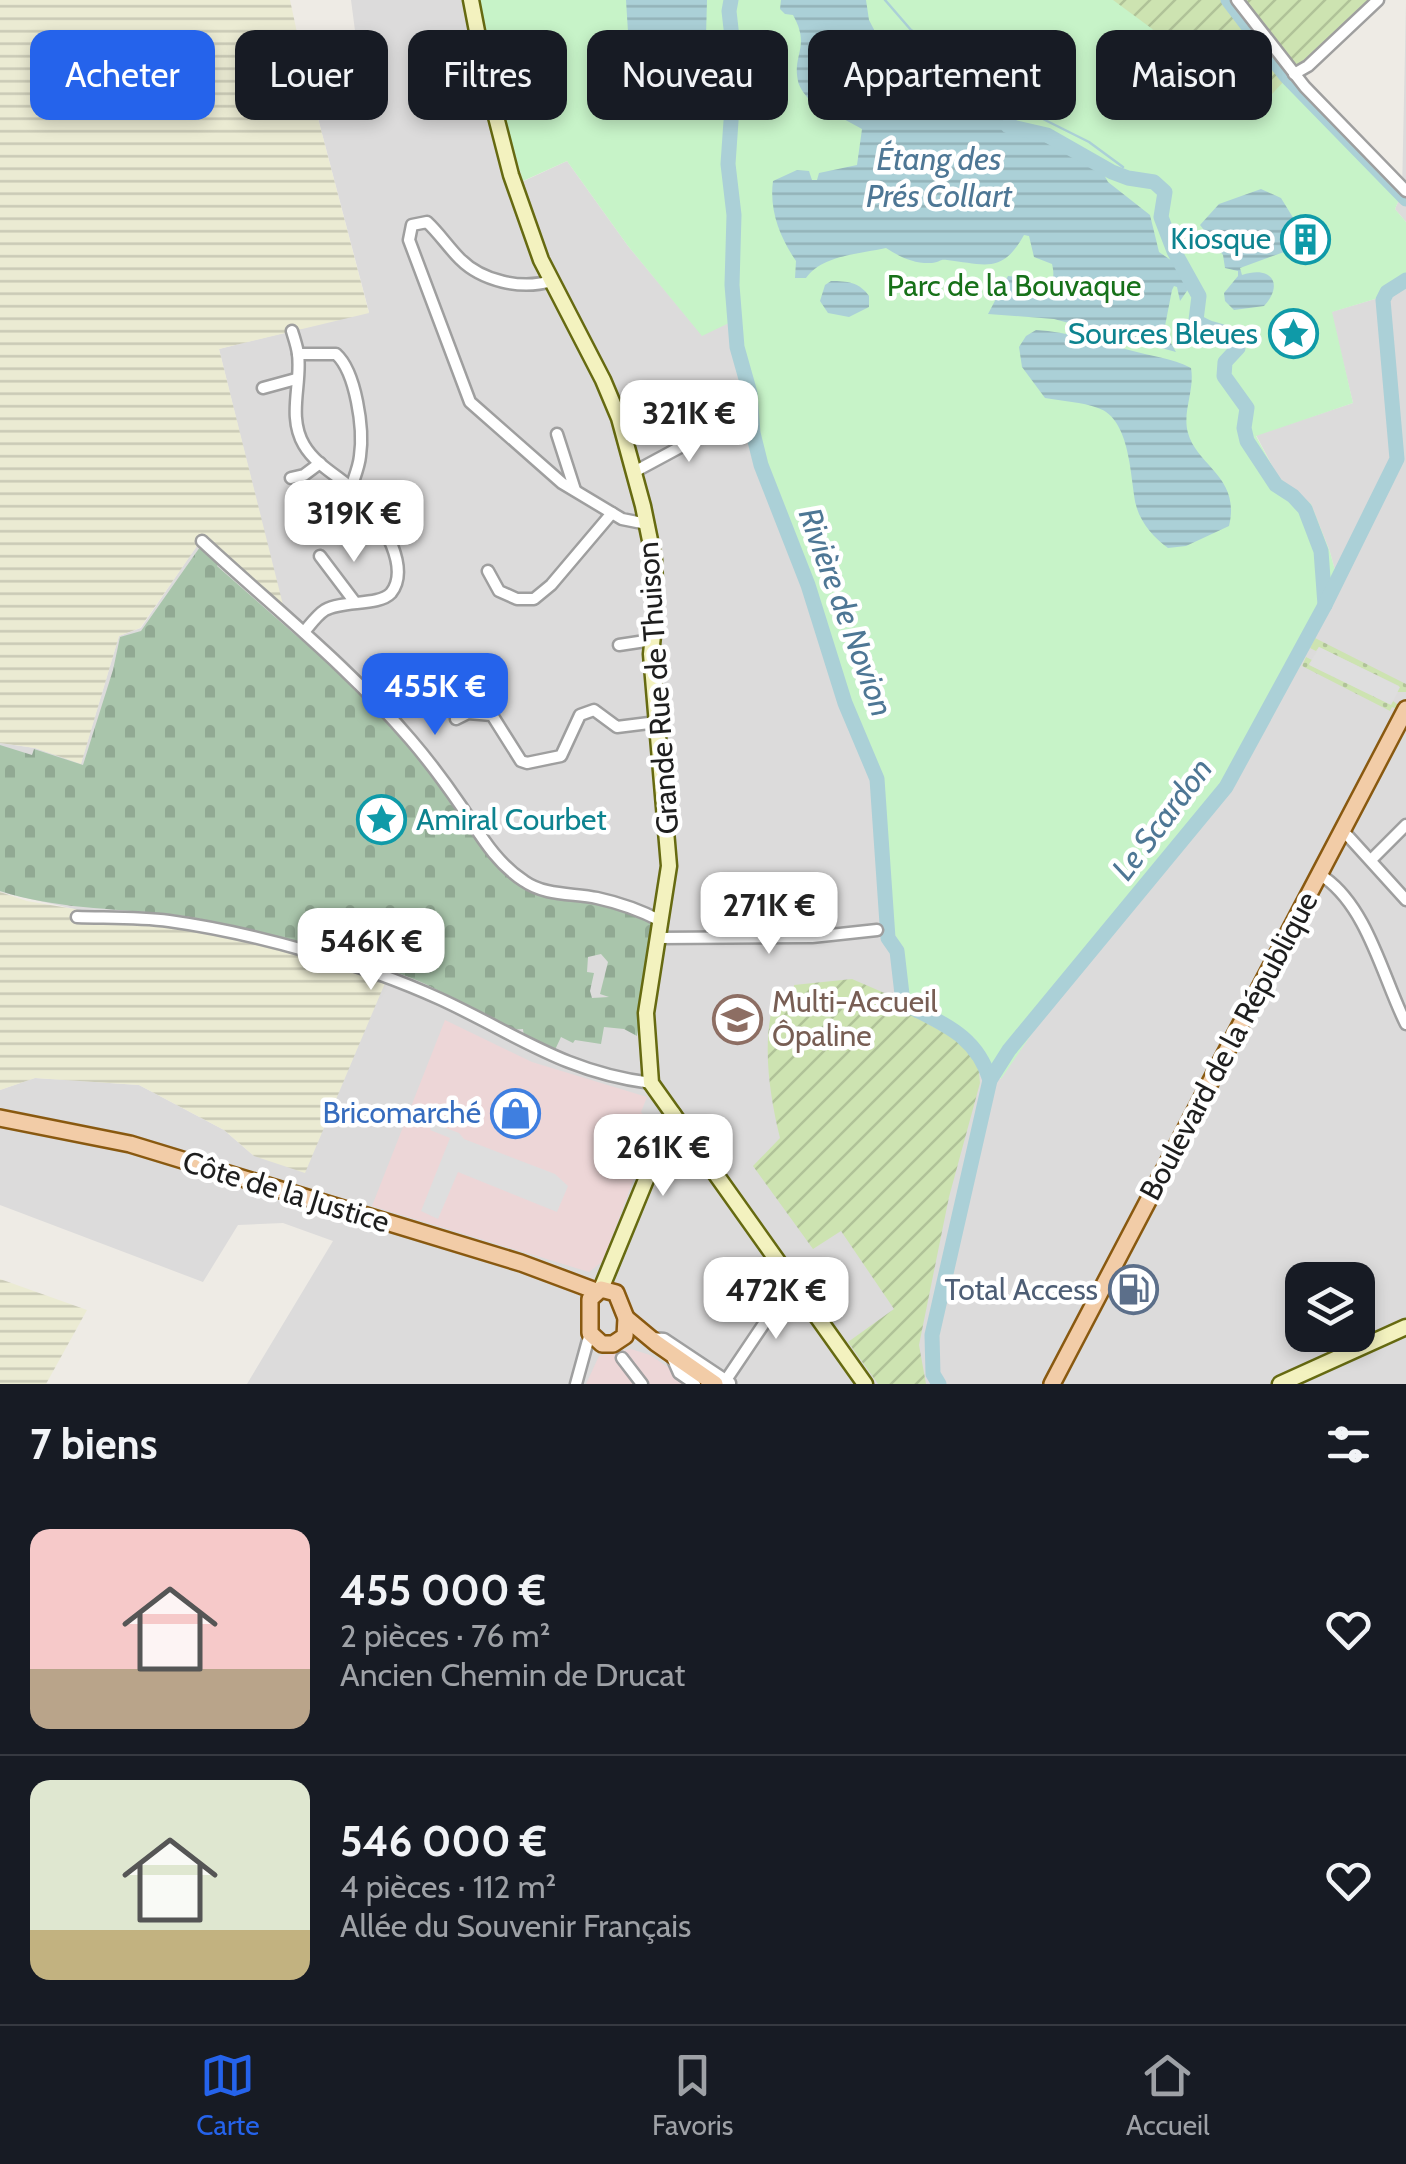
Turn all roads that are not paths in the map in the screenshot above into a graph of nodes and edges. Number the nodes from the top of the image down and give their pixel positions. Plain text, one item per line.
1 (471, 0) edge
2 (1237, 0) edge
3 (1378, 0) edge
4 (1294, 74) junction
5 (1406, 191) edge
6 (551, 282) junction
7 (292, 332) dead end
8 (298, 354) junction
9 (296, 380) junction
10 (263, 388) dead end
11 (725, 422) dead end
12 (557, 434) dead end
13 (320, 463) junction
14 (634, 472) junction
15 (291, 478) dead end
16 (351, 488) junction
17 (575, 491) junction
18 (612, 513) junction
19 (648, 524) junction
20 (202, 541) dead end
21 (320, 556) dead end
22 (488, 571) dead end
23 (354, 601) junction
24 (304, 632) junction
25 (652, 640) junction
26 (619, 645) dead end
27 (1406, 708) edge
28 (456, 718) dead end
29 (657, 722) junction
30 (1406, 726) edge
31 (1406, 825) edge
32 (1348, 836) junction
33 (1372, 858) junction
34 (1326, 878) junction
35 (1406, 900) edge
36 (77, 916) dead end
37 (661, 921) junction
38 (877, 930) dead end
39 (658, 938) junction
40 (1406, 1024) edge
41 (652, 1083) junction
42 (673, 1114) junction
43 (0, 1118) edge
44 (792, 1282) junction
45 (600, 1294) junction
46 (626, 1318) junction
47 (1406, 1327) edge
48 (590, 1333) junction
49 (623, 1338) junction
50 (653, 1341) junction
51 (605, 1345) junction
52 (671, 1354) junction
53 (622, 1358) dead end
54 (583, 1366) junction
55 (1287, 1382) edge
56 (724, 1383) edge
57 (576, 1384) edge
58 (642, 1384) edge
59 (695, 1384) edge
60 (865, 1384) edge
61 (1052, 1384) edge
62 (1059, 1384) edge

1 - 6 street, Grande Rue de Thuison
2 - 4 street
3 - 4 street
4 - 5 street
6 - 14 street, Grande Rue de Thuison
6 - 17 street
7 - 8 street
8 - 9 street
8 - 16 street
9 - 10 street
9 - 13 street
11 - 14 street
12 - 17 street
13 - 15 street
13 - 16 street
14 - 19 street, Grande Rue de Thuison
16 - 23 street
17 - 18 street
18 - 19 street
18 - 22 street
19 - 25 street, Grande Rue de Thuison
20 - 24 street
21 - 23 street
23 - 24 street
24 - 37 street
25 - 26 street
25 - 29 street, Grande Rue de Thuison
27 - 61 main road, Boulevard de la République
28 - 29 street
29 - 37 street, Grande Rue de Thuison
30 - 32 main road, Boulevard de la République
31 - 33 street
32 - 33 street
32 - 34 main road, Boulevard de la République
33 - 35 street
34 - 40 street
34 - 62 main road, Boulevard de la République
36 - 41 street
37 - 39 street, Grande Rue de Thuison
38 - 39 street
39 - 41 street, Grande Rue de Thuison
41 - 42 street, Grande Rue de Thuison
42 - 44 street, Grande Rue de Thuison
42 - 45 street
43 - 45 main road, Côte de la Justice
44 - 56 street
44 - 60 street, Grande Rue de Thuison
45 - 46 main road
45 - 48 main road
46 - 49 main road
46 - 50 main road
47 - 55 street
48 - 51 main road
48 - 54 street
49 - 50 main road
49 - 51 main road
50 - 52 main road
50 - 56 street
51 - 54 street
52 - 56 main road
52 - 59 street
53 - 58 street
54 - 57 street

